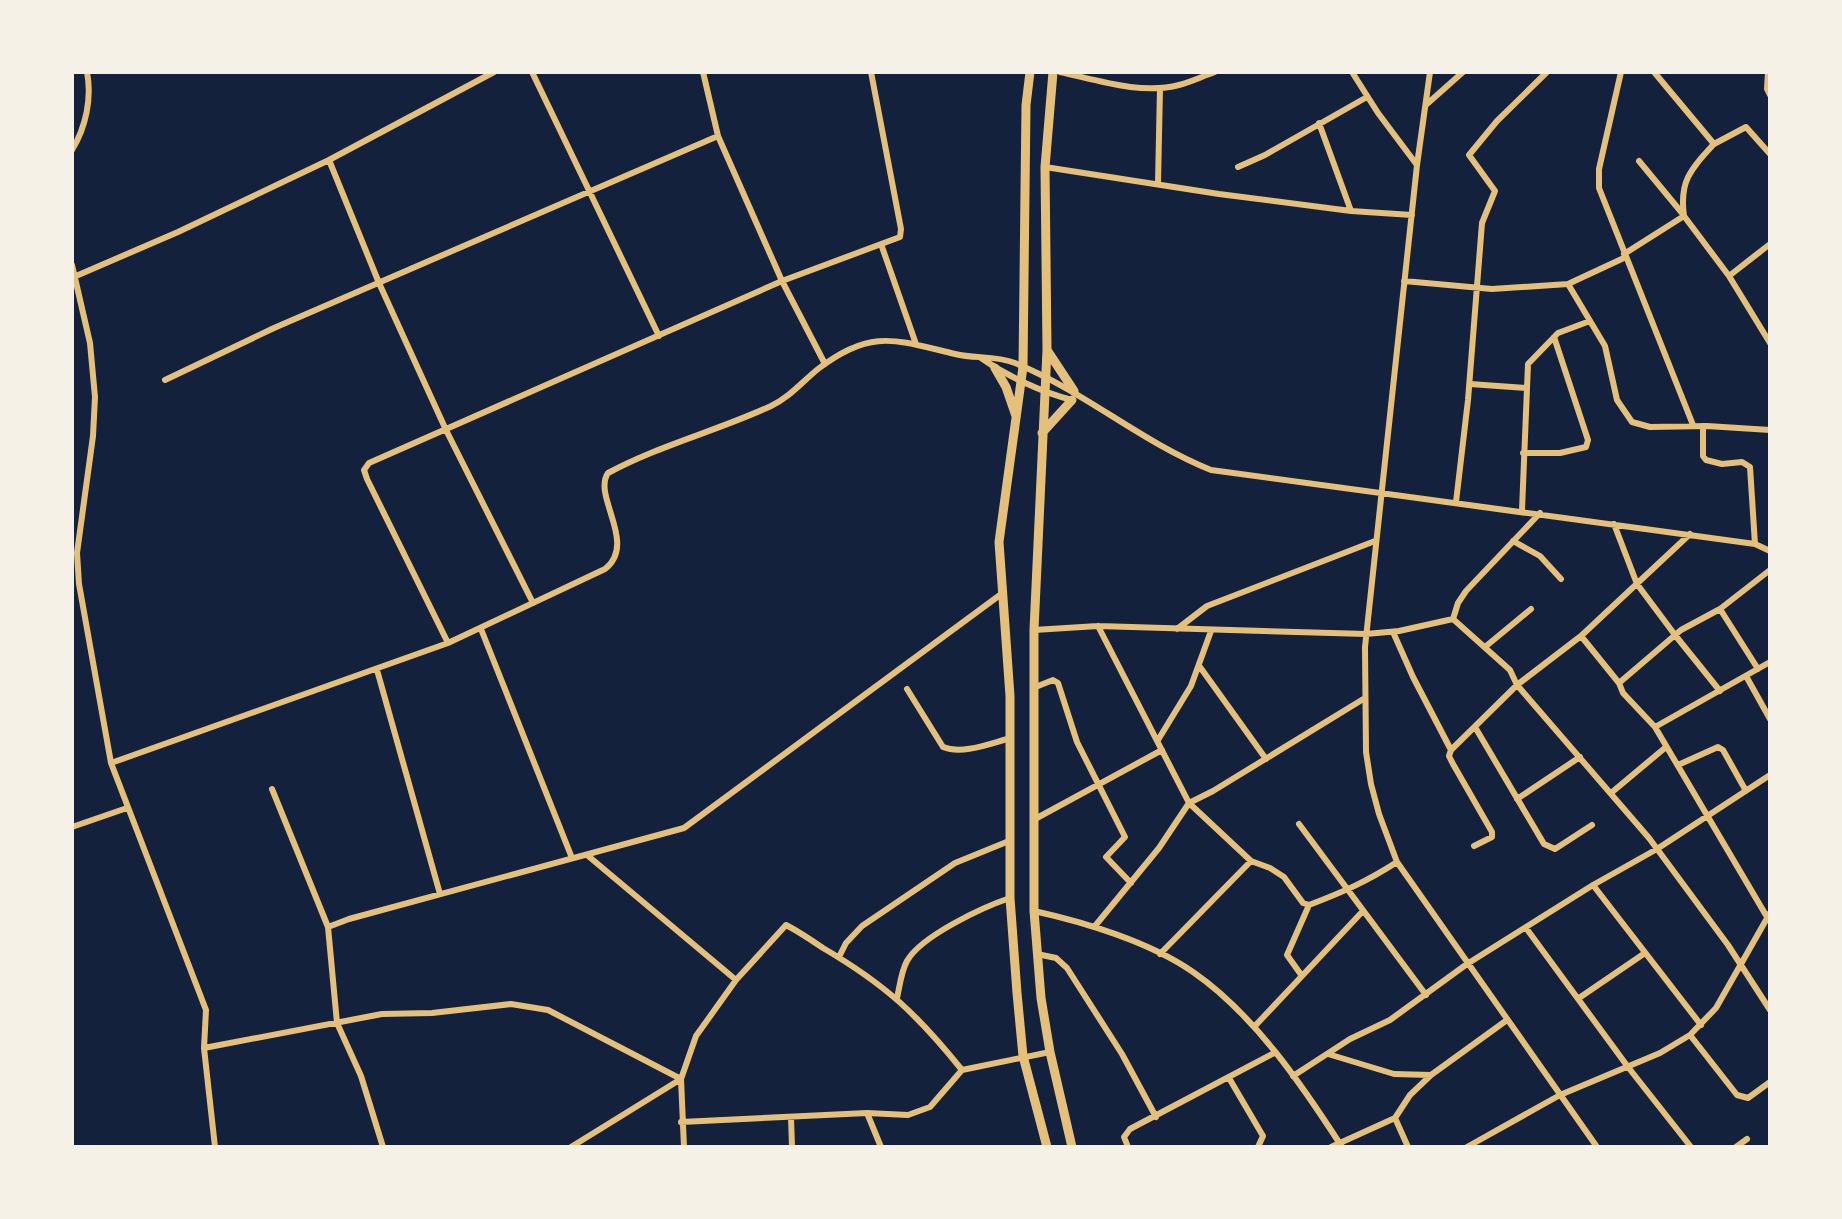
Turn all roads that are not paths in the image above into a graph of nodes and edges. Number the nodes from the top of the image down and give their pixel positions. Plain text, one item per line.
1 (87, 72) edge
2 (494, 72) edge
3 (532, 72) edge
4 (703, 72) edge
5 (871, 72) edge
6 (1030, 72) edge
7 (1053, 72) edge
8 (1060, 72) edge
9 (1189, 72) edge
10 (1215, 72) edge
11 (1352, 72) edge
12 (1430, 72) edge
13 (1463, 72) edge
14 (1547, 72) edge
15 (1621, 72) edge
16 (1654, 72) edge
17 (1768, 72) edge
18 (1193, 80) junction
19 (1160, 88) junction
20 (1770, 95) edge
21 (1367, 97) junction
22 (1426, 105) junction
23 (1319, 123) junction
24 (718, 136) junction
25 (1714, 144) junction
26 (72, 150) edge
27 (1770, 154) edge
28 (329, 160) junction
29 (1639, 161) dead end
30 (1417, 165) junction
31 (1045, 167) junction
32 (1238, 167) dead end
33 (1158, 183) junction
34 (589, 192) junction
35 (1351, 211) junction
36 (1412, 215) junction
37 (1684, 216) junction
38 (881, 244) junction
39 (1770, 244) edge
40 (1625, 256) junction
41 (72, 265) edge
42 (76, 276) junction
43 (1729, 276) junction
44 (782, 281) junction
45 (1404, 281) junction
46 (379, 283) junction
47 (1568, 284) junction
48 (1479, 289) junction
49 (1590, 321) junction
50 (659, 336) junction
51 (1554, 337) junction
52 (1770, 343) edge
53 (916, 344) junction
54 (1047, 350) junction
55 (981, 358) junction
56 (825, 364) junction
57 (1023, 367) junction
58 (995, 368) junction
59 (1044, 377) junction
60 (1021, 379) junction
61 (165, 380) dead end
62 (1470, 384) junction
63 (1526, 388) junction
64 (1043, 391) junction
65 (1073, 395) junction
66 (1017, 421) junction
67 (1693, 425) junction
68 (1703, 426) junction
69 (1769, 428) edge
70 (446, 430) junction
71 (1042, 433) junction
72 (1523, 453) junction
73 (1380, 493) junction
74 (1456, 502) junction
75 (1522, 510) junction
76 (1540, 513) junction
77 (1614, 524) junction
78 (1690, 534) junction
79 (1375, 541) junction
80 (1513, 541) junction
81 (1755, 544) junction
82 (1770, 551) edge
83 (1770, 570) edge
84 (1561, 579) dead end
85 (1637, 584) junction
86 (75, 586) edge
87 (1004, 592) junction
88 (533, 603) junction
89 (1531, 609) dead end
90 (1720, 609) junction
91 (1453, 619) junction
92 (1098, 626) junction
93 (481, 629) junction
94 (1177, 629) junction
95 (1034, 630) junction
96 (1211, 631) junction
97 (1393, 632) junction
98 (1366, 634) junction
99 (1675, 635) junction
100 (1581, 636) junction
101 (448, 643) junction
102 (1485, 647) junction
103 (1770, 662) edge
104 (1200, 667) junction
105 (1758, 669) junction
106 (377, 670) junction
107 (1746, 676) junction
108 (1619, 683) junction
109 (1517, 685) junction
110 (1033, 688) junction
111 (907, 689) dead end
112 (1720, 691) junction
113 (1365, 698) junction
114 (1770, 719) edge
115 (1475, 727) junction
116 (1655, 727) junction
117 (1011, 738) junction
118 (1158, 740) junction
119 (1666, 747) junction
120 (1162, 750) junction
121 (1451, 750) junction
122 (1580, 757) junction
123 (1266, 759) junction
124 (111, 763) junction
125 (1678, 765) junction
126 (1770, 775) edge
127 (1098, 785) junction
128 (272, 789) dead end
129 (1746, 791) junction
130 (1611, 793) junction
131 (1517, 799) junction
132 (1189, 803) junction
133 (127, 808) junction
134 (1708, 814) junction
135 (1035, 819) junction
136 (1299, 824) dead end
137 (1592, 825) dead end
138 (72, 827) edge
139 (1009, 841) junction
140 (1474, 846) dead end
141 (1657, 849) junction
142 (587, 855) junction
143 (572, 858) junction
144 (1251, 861) junction
145 (1397, 862) junction
146 (1131, 883) junction
147 (1593, 885) junction
148 (1348, 891) junction
149 (440, 894) junction
150 (1010, 898) junction
151 (1309, 905) junction
152 (1034, 911) junction
153 (1362, 912) junction
154 (1768, 915) edge
155 (1095, 926) junction
156 (328, 927) junction
157 (1526, 928) junction
158 (1645, 953) junction
159 (1037, 954) junction
160 (1160, 954) junction
161 (839, 957) junction
162 (1467, 964) junction
163 (1740, 966) junction
164 (1302, 976) junction
165 (736, 980) junction
166 (1426, 995) junction
167 (897, 998) junction
168 (1579, 998) junction
169 (1770, 1009) edge
170 (1507, 1020) junction
171 (337, 1023) junction
172 (1701, 1025) junction
173 (1254, 1027) junction
174 (1690, 1035) junction
175 (204, 1048) junction
176 (1050, 1052) junction
177 (1274, 1053) junction
178 (1328, 1054) junction
179 (1023, 1056) junction
180 (1628, 1067) junction
181 (962, 1070) junction
182 (1431, 1075) junction
183 (1293, 1076) junction
184 (1229, 1078) junction
185 (681, 1079) junction
186 (1770, 1082) edge
187 (1560, 1095) junction
188 (867, 1113) junction
189 (791, 1117) junction
190 (1156, 1117) junction
191 (1395, 1118) junction
192 (681, 1122) junction
193 (1747, 1139) dead end
194 (1341, 1146) edge
195 (215, 1147) edge
196 (383, 1147) edge
197 (571, 1147) edge
198 (684, 1147) edge
199 (792, 1147) edge
200 (881, 1147) edge
201 (1047, 1147) edge
202 (1072, 1147) edge
203 (1128, 1147) edge
204 (1258, 1147) edge
205 (1331, 1147) edge
206 (1408, 1147) edge
207 (1467, 1147) edge
208 (1597, 1147) edge
209 (1691, 1147) edge
210 (1736, 1147) edge

1 - 26 street
2 - 28 street
3 - 34 street
4 - 24 street
5 - 38 street
6 - 57 main road
7 - 31 main road
8 - 19 street
9 - 18 street
10 - 18 street
11 - 21 street
12 - 22 street
13 - 22 street
14 - 48 street
15 - 40 street
16 - 25 street
17 - 20 street
18 - 19 street
19 - 33 street
21 - 23 street
21 - 30 street
22 - 30 street
23 - 32 street
23 - 35 street
24 - 34 street
24 - 44 street
25 - 27 street
25 - 37 street
28 - 42 street
28 - 46 street
29 - 37 street
30 - 36 street
31 - 33 street
31 - 54 main road
33 - 35 street
34 - 46 street
34 - 50 street
35 - 36 street
36 - 45 street
37 - 40 street
37 - 43 street
38 - 44 street
38 - 53 street
39 - 43 street
40 - 47 street
40 - 67 street
41 - 42 street
42 - 86 street
43 - 52 street
44 - 50 street
44 - 56 street
45 - 48 street
45 - 73 street
46 - 61 street
46 - 70 street
47 - 48 street
47 - 49 street
48 - 62 street
49 - 51 street
49 - 67 street
50 - 70 street
51 - 63 street
51 - 72 street
53 - 55 street
53 - 56 street
54 - 59 main road
54 - 65 main road
55 - 57 street
55 - 58 street
56 - 88 street
57 - 59 street
57 - 60 main road
58 - 60 street
58 - 66 main road
59 - 64 main road
59 - 65 street
60 - 64 street
60 - 66 main road
62 - 63 street
62 - 74 street
63 - 72 street
64 - 65 street
64 - 71 main road
65 - 71 main road
65 - 73 street
66 - 87 main road
67 - 68 street
68 - 69 street
68 - 81 street
70 - 88 street
70 - 101 street
71 - 95 main road
72 - 75 street
73 - 74 street
73 - 79 street
74 - 75 street
75 - 76 street
76 - 77 street
76 - 80 street
77 - 78 street
77 - 85 street
78 - 81 street
78 - 85 street
79 - 94 street
79 - 98 street
80 - 84 street
80 - 91 street
81 - 82 street
83 - 90 street
85 - 99 street
85 - 100 street
86 - 124 street
87 - 117 main road
87 - 142 street
88 - 93 street
89 - 102 street
90 - 99 street
90 - 105 street
91 - 97 street
91 - 102 street
92 - 94 street
92 - 95 street
92 - 118 street
93 - 101 street
93 - 143 street
94 - 96 street
95 - 110 main road
96 - 98 street
96 - 104 street
97 - 98 street
97 - 121 street
98 - 113 street
99 - 108 street
99 - 112 street
100 - 108 street
100 - 109 street
101 - 106 street
102 - 109 street
103 - 105 street
104 - 118 street
104 - 123 street
105 - 107 street
106 - 124 street
106 - 149 street
107 - 112 street
107 - 114 street
108 - 116 street
109 - 115 street
109 - 122 street
110 - 127 street
110 - 135 main road
111 - 117 street
112 - 116 street
113 - 123 street
113 - 145 street
115 - 121 street
115 - 131 street
116 - 119 street
117 - 139 main road
118 - 120 street
119 - 125 street
119 - 130 street
120 - 127 street
120 - 132 street
121 - 140 street
122 - 130 street
122 - 131 street
123 - 132 street
124 - 133 street
125 - 129 street
125 - 134 street
126 - 129 street
127 - 135 street
127 - 146 street
128 - 156 street
129 - 134 street
130 - 141 street
131 - 137 street
132 - 144 street
132 - 146 street
133 - 138 street
133 - 175 street
134 - 141 street
134 - 154 street
135 - 152 main road
136 - 148 street
139 - 150 main road
139 - 161 street
141 - 147 street
141 - 163 street
142 - 143 street
142 - 165 street
143 - 149 street
144 - 151 street
144 - 160 street
145 - 148 street
145 - 162 street
146 - 155 street
147 - 157 street
147 - 158 street
148 - 151 street
148 - 153 street
149 - 156 street
150 - 167 street
150 - 179 main road
151 - 164 street
152 - 155 street
152 - 159 main road
153 - 164 street
153 - 166 street
154 - 163 street
155 - 160 street
156 - 171 street
157 - 162 street
157 - 168 street
158 - 168 street
158 - 172 street
159 - 176 main road
159 - 190 street
160 - 173 street
161 - 165 street
161 - 167 street
162 - 166 street
162 - 170 street
163 - 169 street
163 - 172 street
164 - 173 street
165 - 185 street
166 - 178 street
167 - 181 street
168 - 180 street
170 - 182 street
170 - 187 street
171 - 175 street
171 - 185 street
171 - 196 street
172 - 174 street
173 - 177 street
174 - 180 street
174 - 186 street
175 - 195 street
176 - 179 street
176 - 202 main road
177 - 183 street
177 - 184 street
178 - 182 street
178 - 183 street
179 - 181 street
179 - 201 main road
180 - 187 street
180 - 209 street
181 - 188 street
182 - 191 street
183 - 194 street
184 - 190 street
184 - 204 street
185 - 192 street
185 - 197 street
187 - 207 street
187 - 208 street
188 - 189 street
188 - 200 street
189 - 192 street
189 - 199 street
190 - 203 street
191 - 194 street
191 - 206 street
192 - 198 street
193 - 210 street
194 - 205 street

